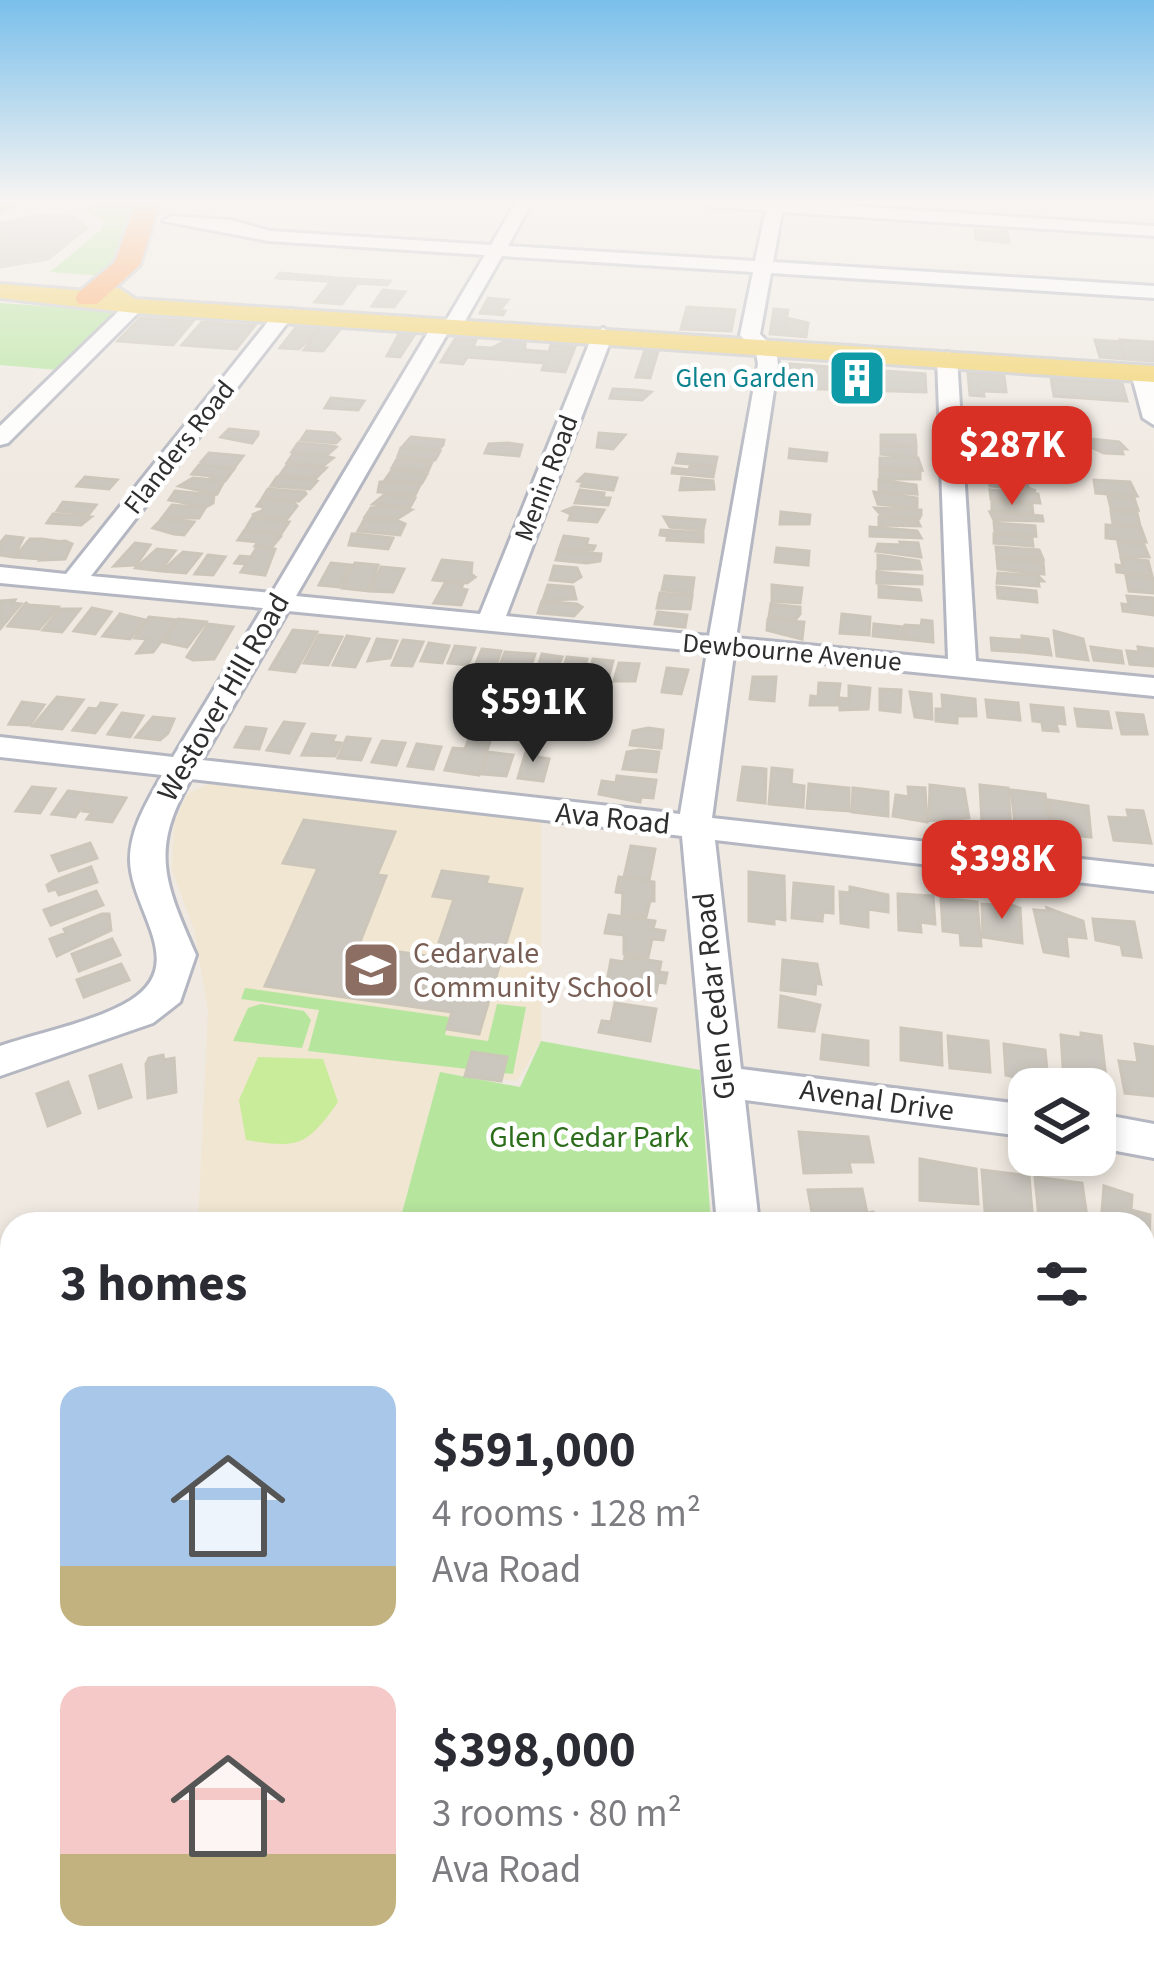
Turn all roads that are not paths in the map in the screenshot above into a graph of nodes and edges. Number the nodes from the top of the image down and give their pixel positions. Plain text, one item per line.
1 (43, 294) edge
2 (113, 294) edge
3 (122, 294) edge
4 (135, 294) edge
5 (135, 294) edge
6 (467, 294) edge
7 (757, 294) edge
8 (88, 298) joint
9 (275, 312) junction
10 (448, 324) junction
11 (604, 334) junction
12 (759, 345) junction
13 (946, 358) junction
14 (1148, 373) edge
15 (1154, 418) edge
16 (0, 438) edge
17 (0, 575) edge
18 (74, 582) junction
19 (278, 601) junction
20 (490, 622) junction
21 (723, 646) junction
22 (962, 668) junction
23 (1154, 687) edge
24 (0, 747) edge
25 (182, 769) junction
26 (695, 826) junction
27 (1154, 879) edge
28 (0, 1061) edge
29 (724, 1082) junction
30 (1008, 1117) edge
31 (1116, 1134) edge
32 (1154, 1141) edge
33 (737, 1212) edge

1 - 8 main road
2 - 8 highway
3 - 16 street
4 - 9 main road
5 - 9 main road
6 - 10 street, Westover Hill Road
7 - 12 street, Glen Cedar Road
9 - 10 main road
9 - 18 street, Flanders Road
10 - 11 main road
10 - 19 street, Westover Hill Road
11 - 12 main road
11 - 20 street, Menin Road
12 - 13 main road
12 - 21 street, Glen Cedar Road
13 - 14 main road
13 - 22 street
14 - 15 street
17 - 18 street, Dewbourne Avenue
18 - 19 street, Dewbourne Avenue
19 - 20 street, Dewbourne Avenue
19 - 25 street, Westover Hill Road
20 - 21 street, Dewbourne Avenue
21 - 22 street, Dewbourne Avenue
21 - 26 street, Glen Cedar Road
22 - 23 street, Dewbourne Avenue
24 - 25 street, Ava Road
25 - 26 street, Ava Road
25 - 28 street, Westover Hill Road
26 - 27 street, Ava Road
26 - 29 street, Glen Cedar Road
29 - 30 street, Avenal Drive
29 - 33 street, Glen Cedar Road
31 - 32 street

